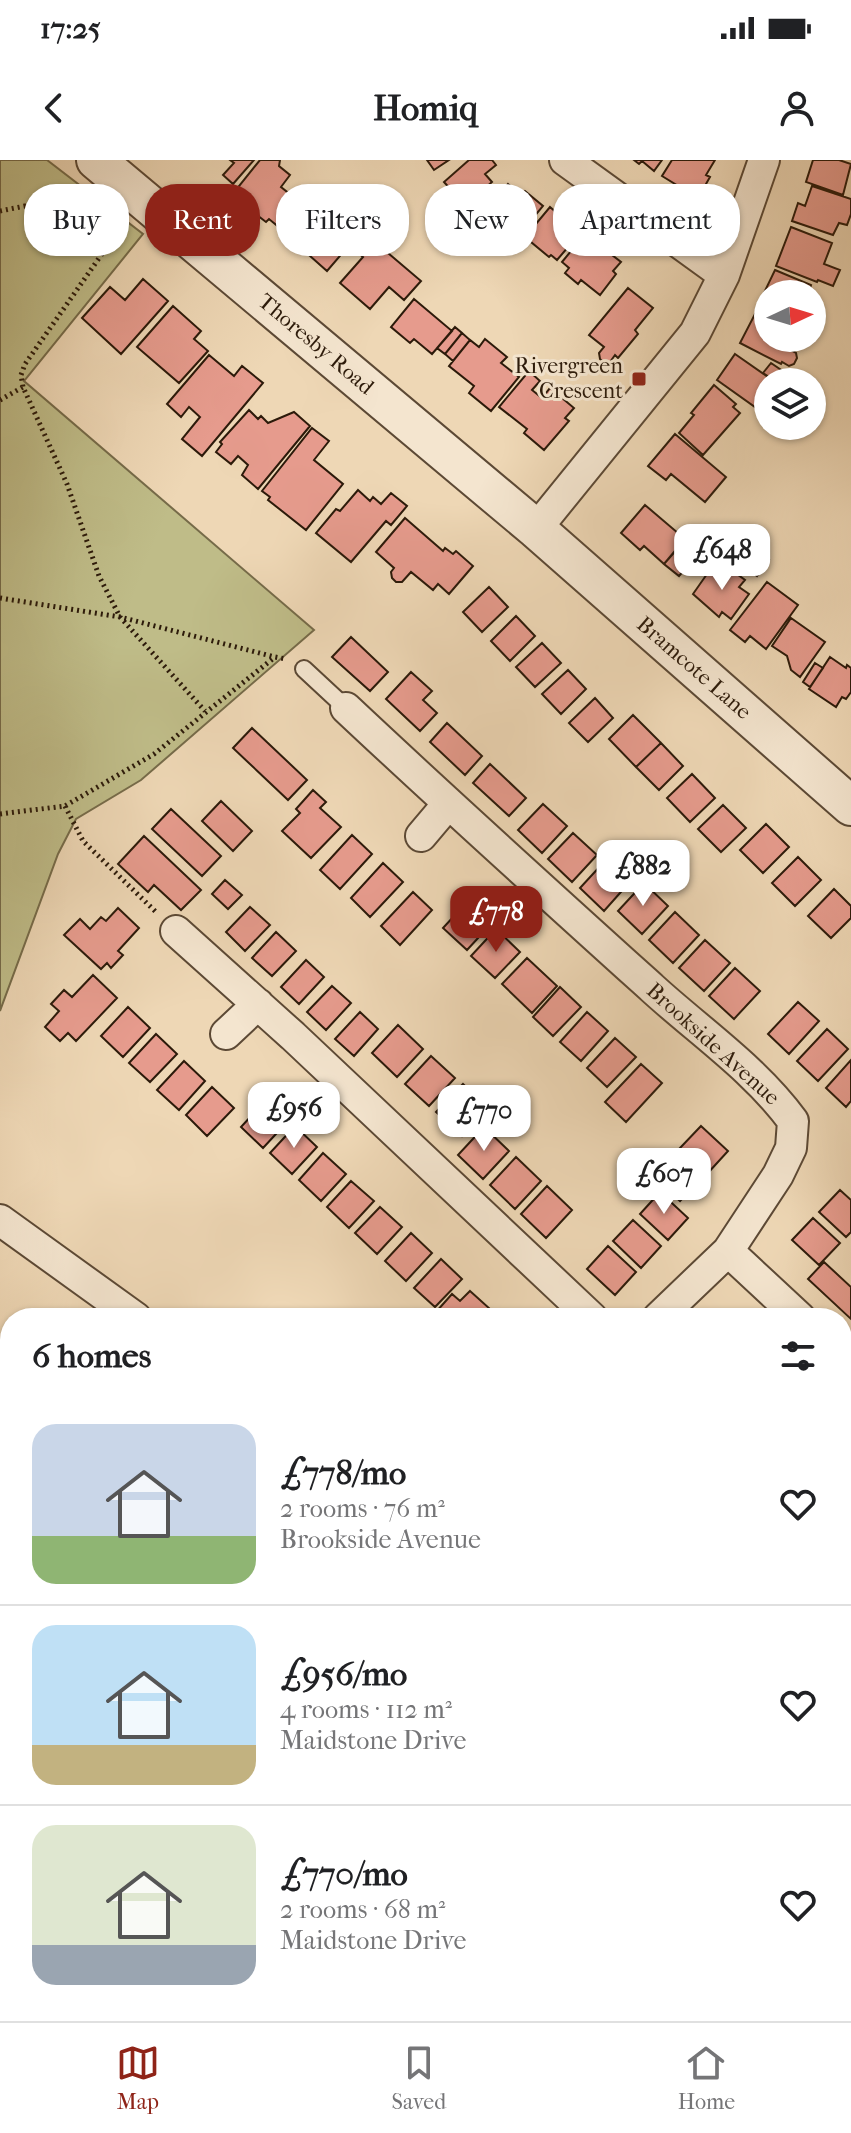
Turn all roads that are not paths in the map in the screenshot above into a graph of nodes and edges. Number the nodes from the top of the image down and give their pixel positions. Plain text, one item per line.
1 (96, 160) edge
2 (565, 160) edge
3 (764, 160) edge
4 (724, 275) junction
5 (536, 529) junction
6 (304, 669) road end
7 (346, 708) joint
8 (448, 804) junction
9 (851, 806) edge
10 (421, 836) dead end
11 (176, 931) road end
12 (258, 1004) junction
13 (226, 1034) dead end
14 (0, 1220) edge
15 (728, 1251) junction
16 (122, 1308) edge
17 (581, 1308) edge
18 (668, 1308) edge
19 (789, 1308) edge

1 - 5 street, Thoresby Road
2 - 4 street
3 - 4 street
4 - 5 street
5 - 9 street, Bramcote Lane
6 - 7 lane
7 - 8 street, Brookside Avenue
8 - 10 street
8 - 15 street, Brookside Avenue
11 - 12 street
12 - 13 street
12 - 17 street
14 - 16 street
15 - 18 street
15 - 19 street

